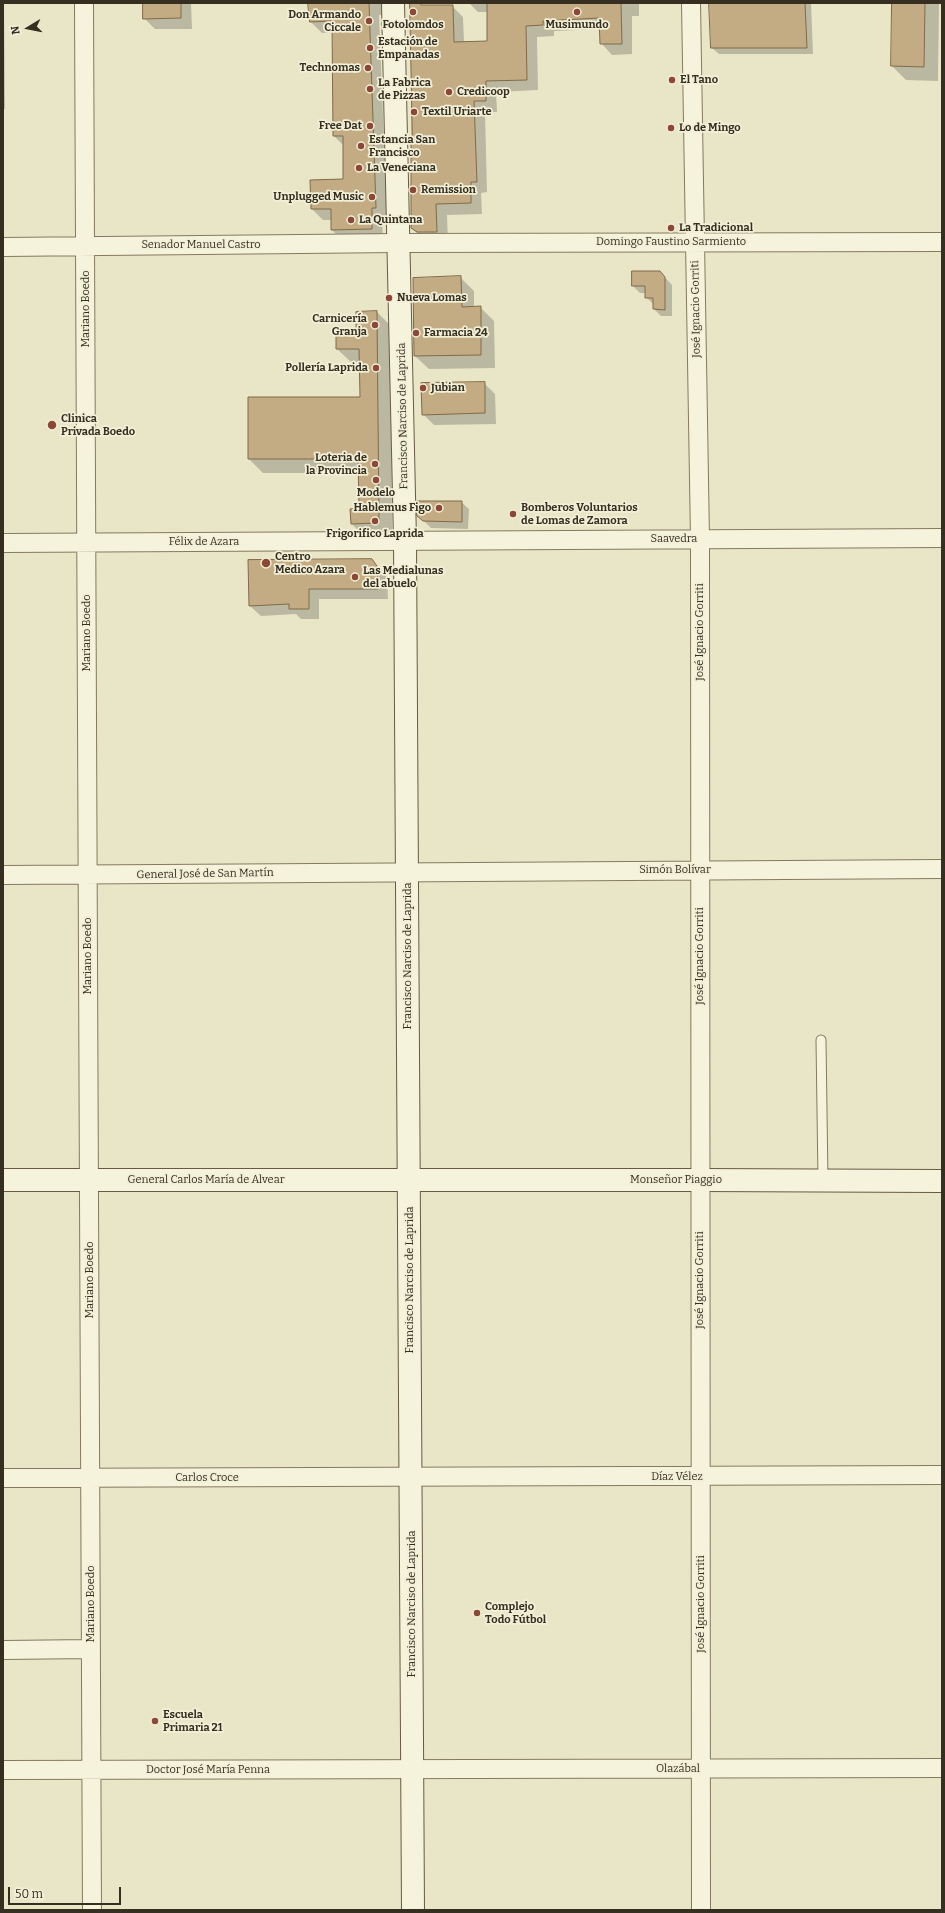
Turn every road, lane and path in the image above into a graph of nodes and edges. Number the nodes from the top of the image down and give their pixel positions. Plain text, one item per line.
1 (84, 3) edge
2 (393, 3) edge
3 (691, 3) edge
4 (694, 242) junction
5 (942, 242) edge
6 (399, 243) junction
7 (86, 246) junction
8 (3, 248) edge
9 (942, 538) edge
10 (700, 539) junction
11 (405, 540) junction
12 (86, 542) junction
13 (3, 544) edge
14 (942, 868) edge
15 (700, 870) junction
16 (407, 872) junction
17 (3, 875) edge
18 (88, 875) junction
19 (821, 1040) dead end
20 (3, 1180) edge
21 (89, 1180) junction
22 (410, 1180) junction
23 (700, 1180) junction
24 (823, 1181) junction
25 (942, 1181) edge
26 (942, 1475) edge
27 (701, 1476) junction
28 (3, 1478) edge
29 (90, 1478) junction
30 (412, 1478) junction
31 (91, 1649) junction
32 (3, 1650) edge
33 (942, 1768) edge
34 (413, 1769) junction
35 (701, 1769) junction
36 (3, 1770) edge
37 (91, 1770) junction
38 (92, 1910) edge
39 (413, 1910) edge
40 (701, 1910) edge

1 - 7 street, Mariano Boedo
2 - 6 street, Francisco Narciso de Laprida
3 - 4 street, José Ignacio Gorriti
4 - 5 street, Domingo Faustino Sarmiento
4 - 6 street, Domingo Faustino Sarmiento
4 - 10 street, José Ignacio Gorriti
6 - 7 street, Senador Manuel Castro
6 - 11 street, Francisco Narciso de Laprida
7 - 8 street, Senador Manuel Castro
7 - 12 street, Mariano Boedo
9 - 10 street, Saavedra
10 - 11 street, Saavedra
10 - 15 street, José Ignacio Gorriti
11 - 12 street, Félix de Azara
11 - 16 street, Francisco Narciso de Laprida
12 - 13 street, Félix de Azara
12 - 18 street, Mariano Boedo
14 - 15 street, Simón Bolívar
15 - 16 street, Simón Bolívar
15 - 23 street, José Ignacio Gorriti
16 - 18 street, General José de San Martín
16 - 22 street, Francisco Narciso de Laprida
17 - 18 street, General José de San Martín
18 - 21 street, Mariano Boedo
19 - 24 lane
20 - 21 street, General Carlos María de Alvear
21 - 22 street, General Carlos María de Alvear
21 - 29 street, Mariano Boedo
22 - 23 street, Monseñor Piaggio
22 - 30 street, Francisco Narciso de Laprida
23 - 24 street, Monseñor Piaggio
23 - 27 street, José Ignacio Gorriti
24 - 25 street, Monseñor Piaggio
26 - 27 street, Díaz Vélez
27 - 30 street, Díaz Vélez
27 - 35 street, José Ignacio Gorriti
28 - 29 street, Carlos Croce
29 - 30 street, Carlos Croce
29 - 31 street, Mariano Boedo
30 - 34 street, Francisco Narciso de Laprida
31 - 32 street
31 - 37 street, Mariano Boedo
33 - 35 street, Olazábal
34 - 35 street, Olazábal
34 - 37 street, Doctor José María Penna
34 - 39 street, Francisco Narciso de Laprida
35 - 40 street, José Ignacio Gorriti
36 - 37 street, Doctor José María Penna
37 - 38 street, Mariano Boedo

